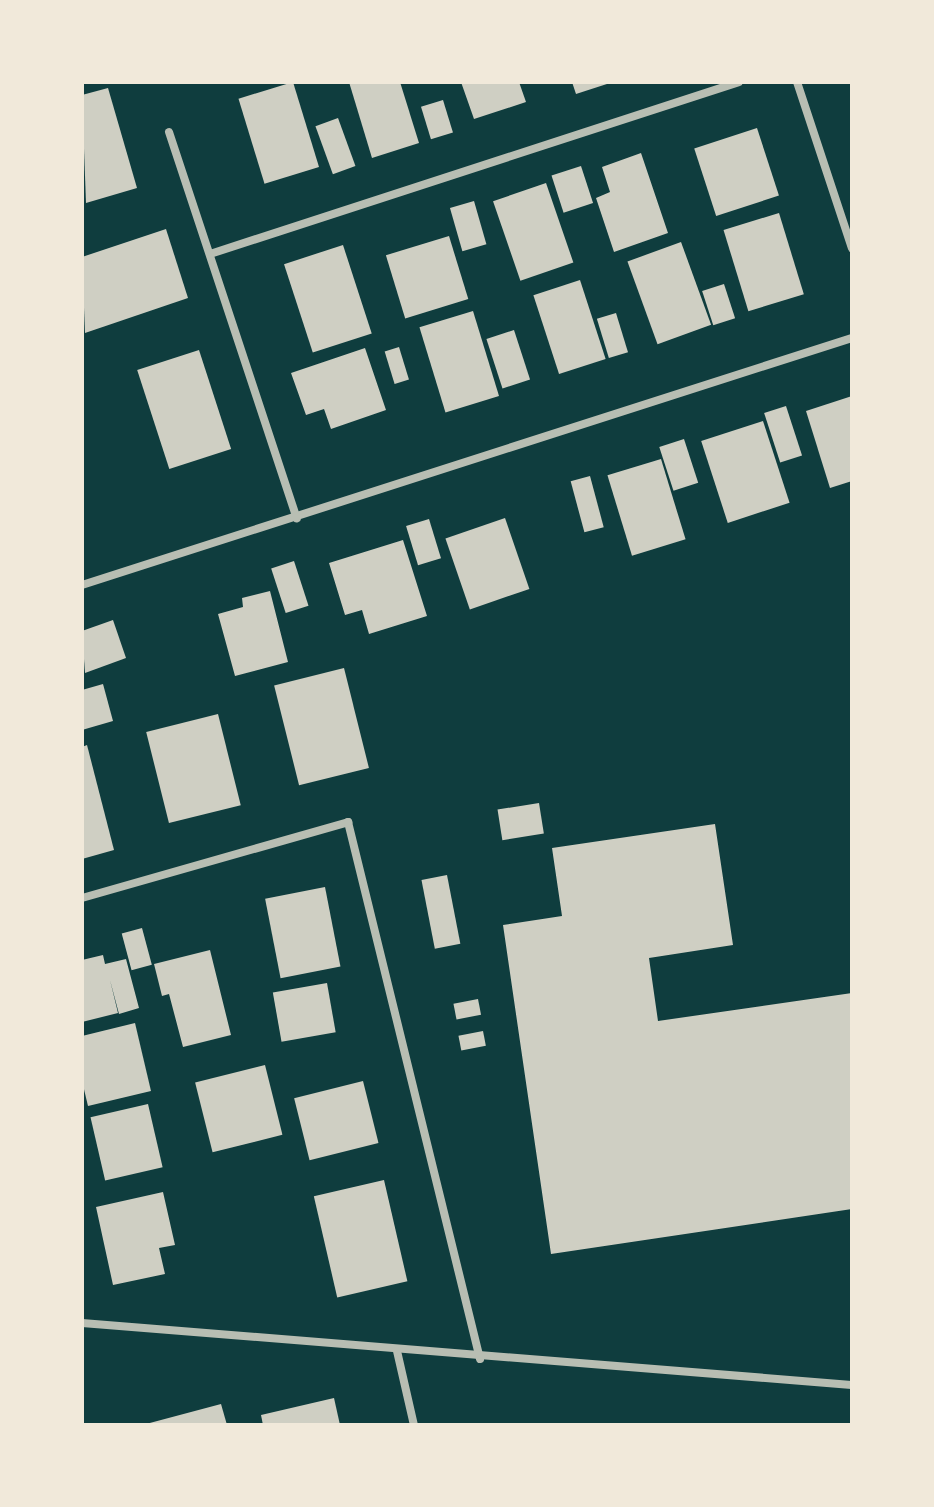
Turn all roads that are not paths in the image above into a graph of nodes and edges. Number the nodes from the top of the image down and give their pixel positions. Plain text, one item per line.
1 (739, 82) edge
2 (797, 82) edge
3 (169, 132) dead end
4 (852, 248) edge
5 (210, 254) junction
6 (852, 338) edge
7 (297, 518) junction
8 (82, 585) edge
9 (82, 898) edge
10 (82, 1323) edge
11 (397, 1351) junction
12 (480, 1359) junction
13 (852, 1385) edge
14 (414, 1425) edge

1 - 5 street
2 - 4 street
3 - 5 street
5 - 7 street
6 - 7 street
7 - 8 street
9 - 12 street
10 - 11 street
11 - 12 street
11 - 14 street
12 - 13 street

